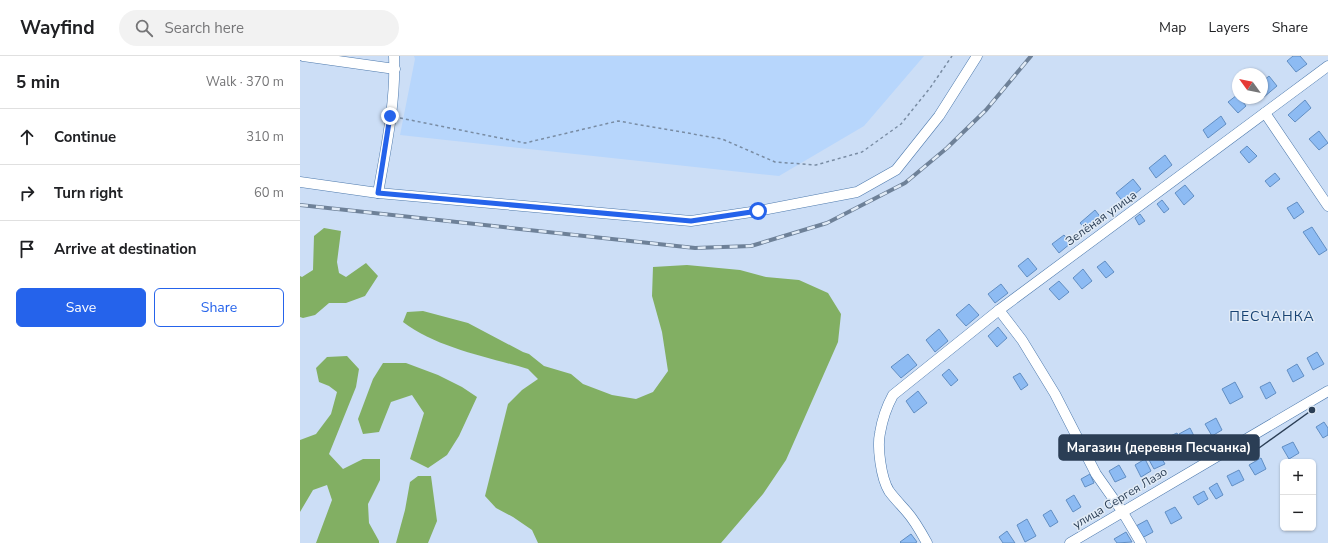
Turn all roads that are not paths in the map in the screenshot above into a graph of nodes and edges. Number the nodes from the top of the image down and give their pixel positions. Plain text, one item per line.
1 (303, 56) edge
2 (394, 56) edge
3 (977, 56) edge
4 (1328, 66) edge
5 (395, 69) junction
6 (1265, 113) junction
7 (300, 182) edge
8 (378, 193) junction
9 (1328, 206) edge
10 (998, 310) junction
11 (1328, 391) edge
12 (1122, 511) junction
13 (927, 543) edge
14 (1070, 543) edge
15 (1141, 543) edge

1 - 5 street
2 - 5 street
3 - 8 street
4 - 6 street, Зелёная улица
5 - 8 street
6 - 9 street
6 - 10 street, Зелёная улица
7 - 8 street
10 - 12 street
10 - 13 street, Зелёная улица
11 - 12 street, улица Сергея Лазо
12 - 14 street, улица Сергея Лазо
12 - 15 street

